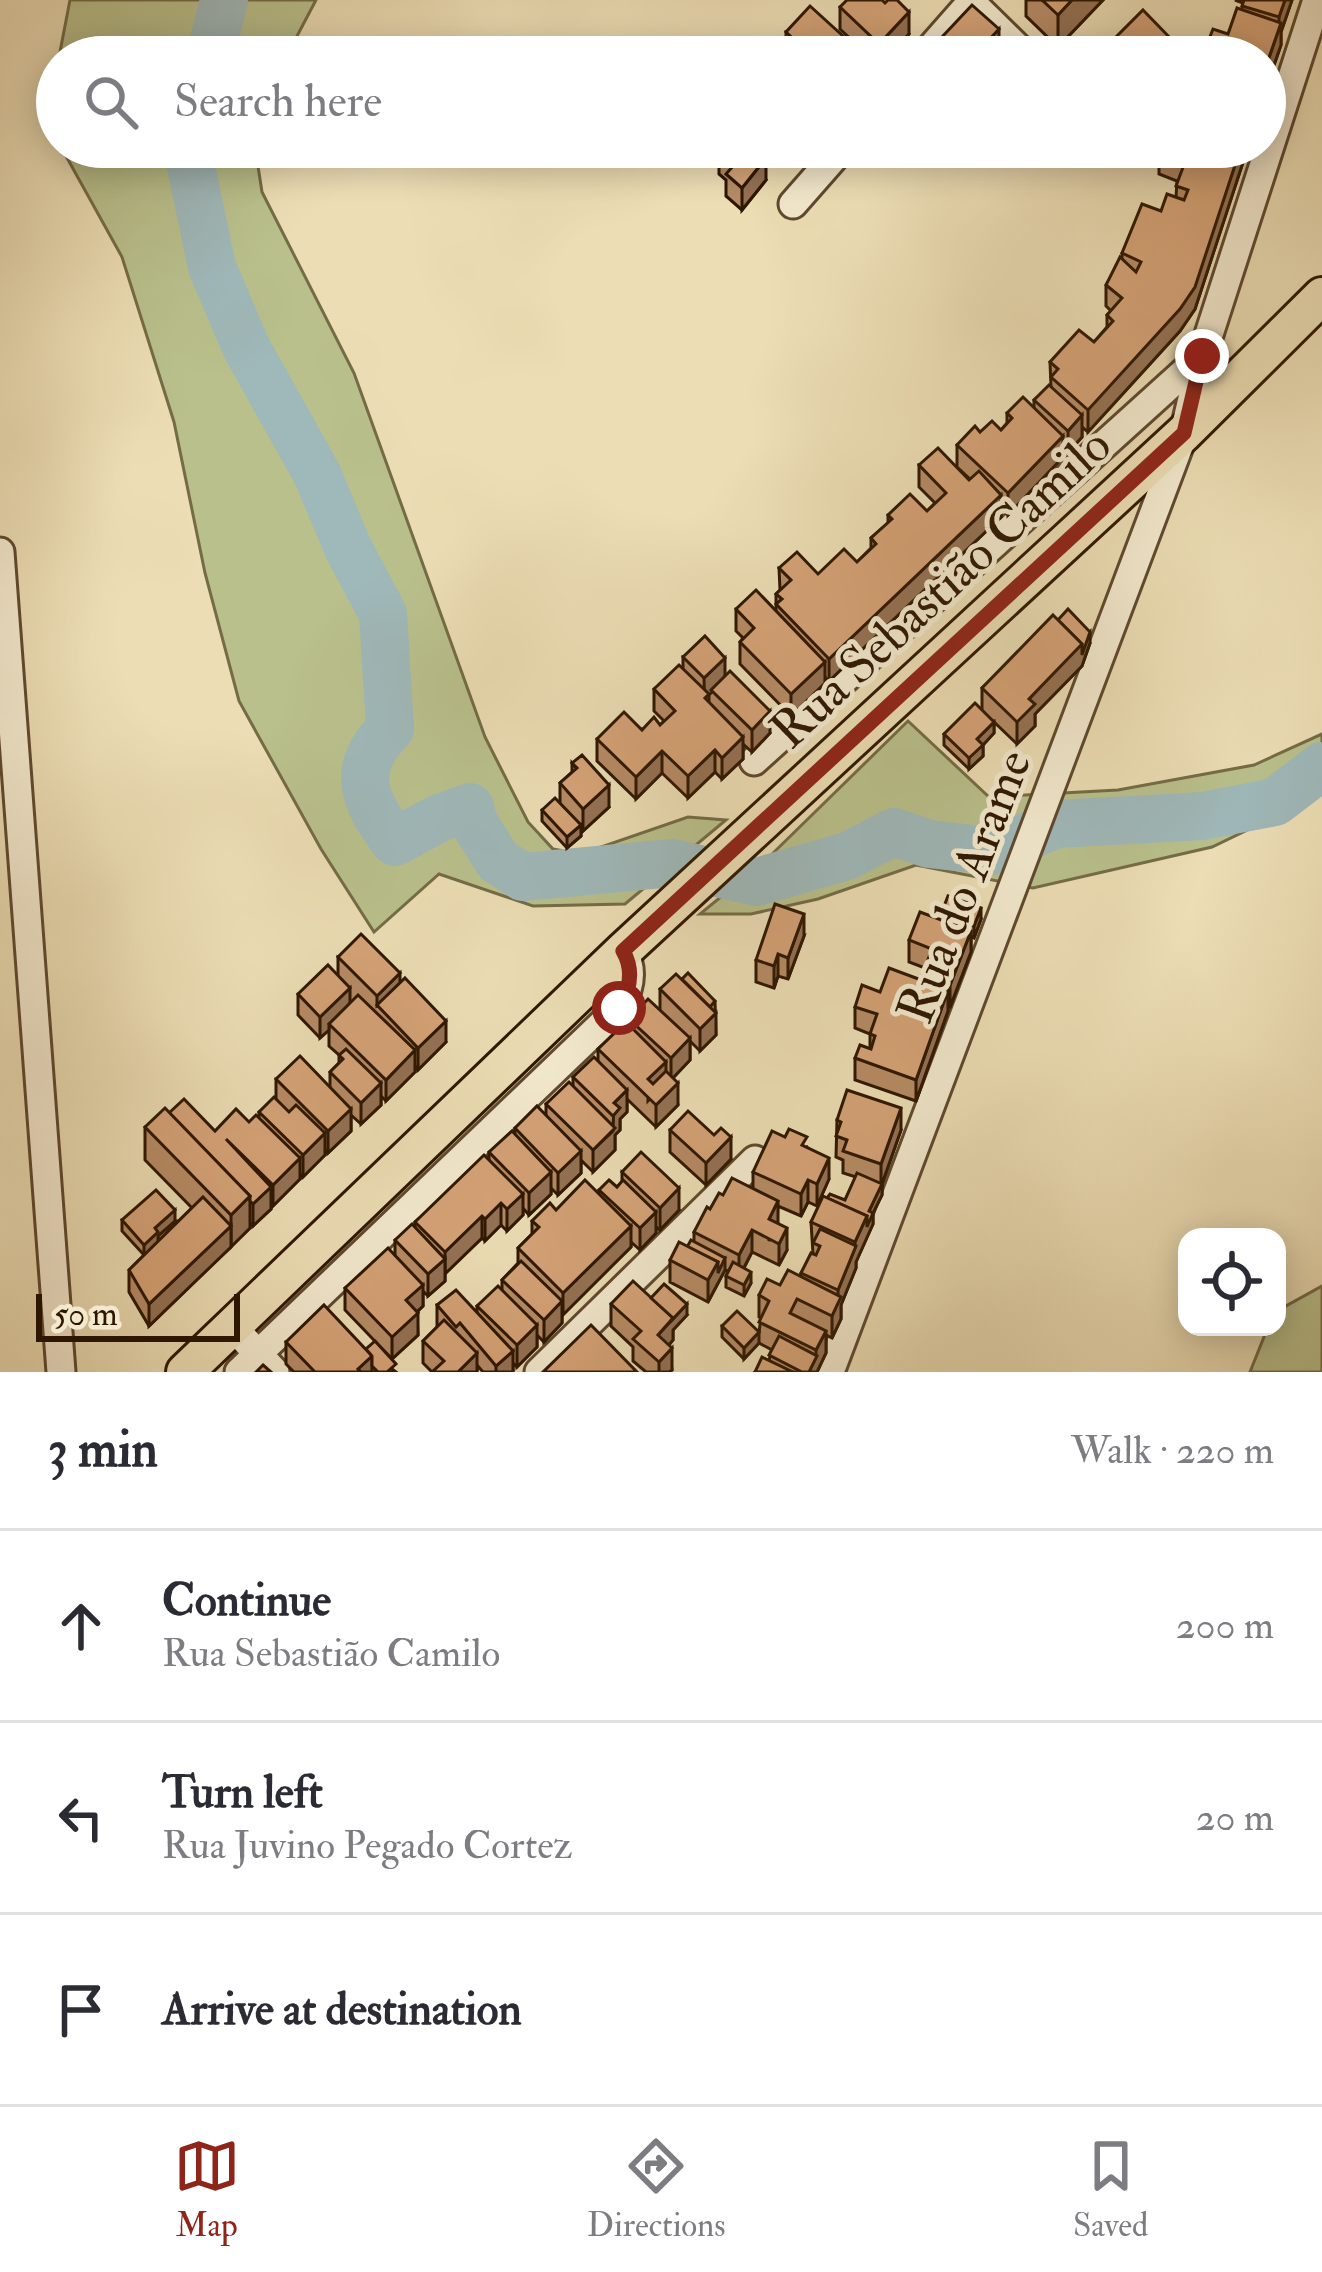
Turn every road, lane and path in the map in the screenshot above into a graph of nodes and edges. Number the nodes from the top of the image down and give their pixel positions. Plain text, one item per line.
1 (1317, 0) edge
2 (972, 1) edge
3 (941, 36) edge
4 (1006, 36) edge
5 (1286, 96) edge
6 (825, 168) edge
7 (1263, 168) edge
8 (793, 204) dead end
9 (1322, 296) edge
10 (1202, 356) junction
11 (1184, 433) junction
12 (0, 553) edge
13 (754, 761) dead end
14 (623, 951) junction
15 (755, 1160) edge
16 (233, 1327) junction
17 (257, 1366) edge
18 (61, 1372) edge
19 (185, 1372) edge
20 (539, 1372) edge
21 (830, 1372) edge

1 - 5 street, Rua do Arame
2 - 3 street
2 - 4 street
6 - 8 street
7 - 10 street, Rua do Arame
9 - 11 main road, Rua Sebastião Camilo
10 - 11 street, Rua do Arame
10 - 13 street, Rua Sebastião Camilo
11 - 14 main road, Rua Sebastião Camilo
11 - 21 street, Rua do Arame
12 - 18 street
14 - 16 main road, Rua Sebastião Camilo
14 - 17 street
15 - 20 street
16 - 17 street
16 - 19 main road, Rua Sebastião Camilo

